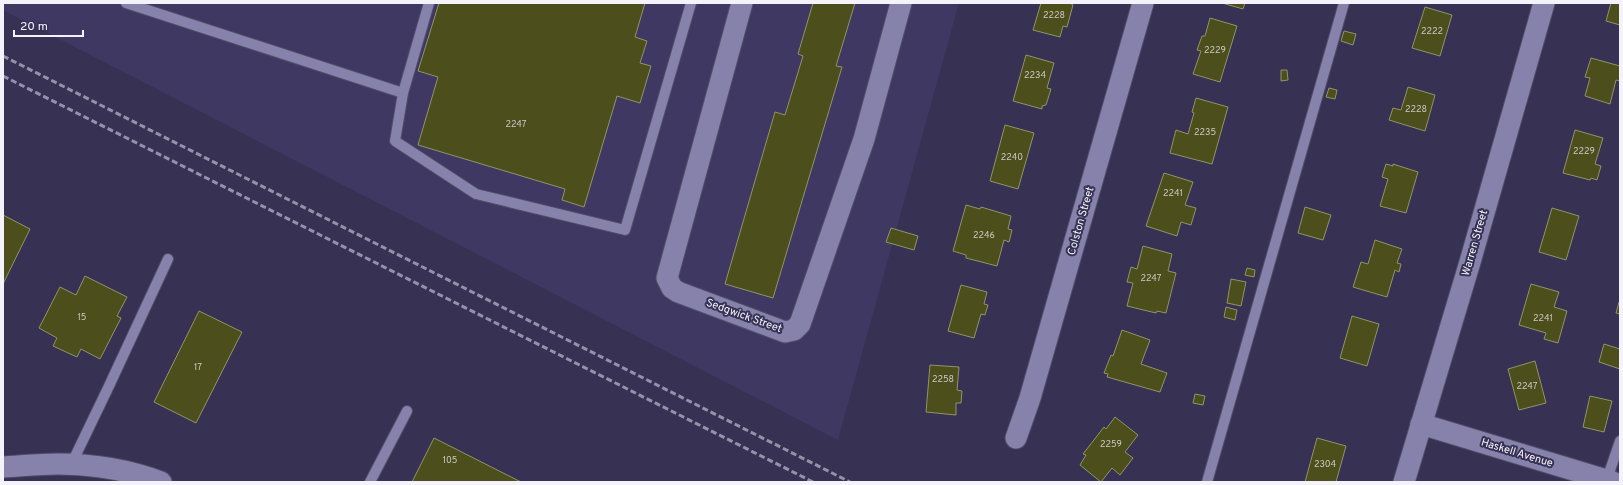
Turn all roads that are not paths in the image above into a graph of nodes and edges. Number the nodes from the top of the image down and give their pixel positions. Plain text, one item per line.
1 (126, 3) edge
2 (429, 3) edge
3 (691, 3) edge
4 (742, 3) edge
5 (901, 3) edge
6 (1143, 3) edge
7 (1344, 3) edge
8 (1544, 3) edge
9 (403, 93) junction
10 (168, 259) dead end
11 (407, 411) dead end
12 (1421, 424) junction
13 (1016, 438) dead end
14 (1620, 441) edge
15 (71, 465) junction
16 (3, 467) edge
17 (1609, 481) edge
18 (161, 482) edge
19 (370, 482) edge
20 (1207, 482) edge
21 (1404, 482) edge

1 - 9 lane
2 - 9 lane
3 - 9 lane
4 - 5 street, Sedgwick Street
6 - 13 street, Colston Street
7 - 20 lane
8 - 12 street, Warren Street
10 - 15 lane
11 - 19 lane
12 - 17 street, Haskell Avenue
12 - 21 street, Warren Street
14 - 17 lane
15 - 16 street
15 - 18 street

